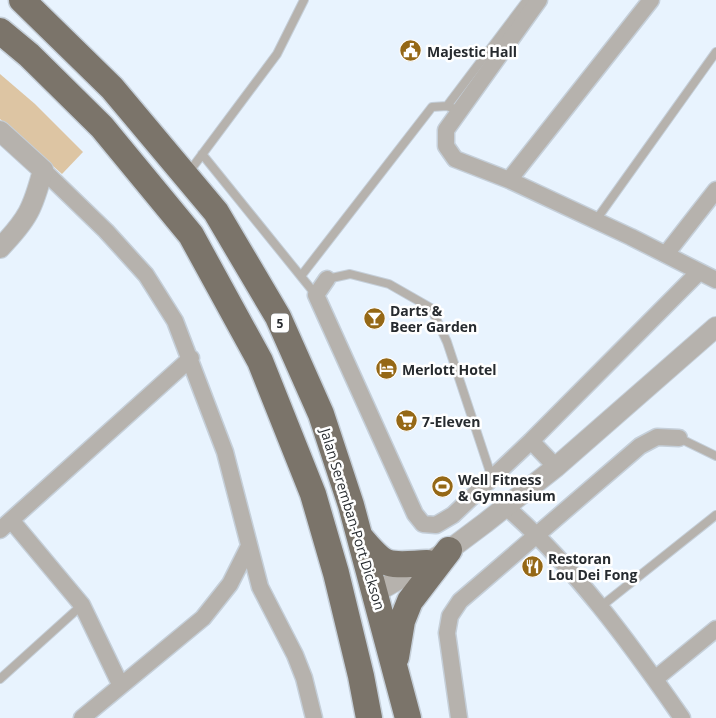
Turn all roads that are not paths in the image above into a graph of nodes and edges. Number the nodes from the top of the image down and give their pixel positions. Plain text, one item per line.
1 (22, 0) edge
2 (304, 0) edge
3 (527, 0) edge
4 (539, 0) edge
5 (651, 0) edge
6 (0, 31) edge
7 (716, 52) edge
8 (454, 108) junction
9 (0, 131) edge
10 (202, 154) junction
11 (43, 170) junction
12 (186, 176) junction
13 (509, 180) junction
14 (716, 190) edge
15 (596, 220) junction
16 (0, 248) edge
17 (666, 254) junction
18 (699, 272) junction
19 (301, 276) junction
20 (327, 279) joint
21 (716, 280) edge
22 (316, 295) junction
23 (716, 327) edge
24 (191, 358) junction
25 (679, 438) joint
26 (531, 441) junction
27 (716, 456) edge
28 (556, 467) junction
29 (492, 478) junction
30 (505, 506) junction
31 (716, 515) edge
32 (6, 525) edge
33 (537, 534) junction
34 (360, 537) junction
35 (249, 546) junction
36 (449, 550) junction
37 (427, 564) junction
38 (375, 593) junction
39 (82, 606) junction
40 (599, 608) junction
41 (716, 629) edge
42 (395, 665) junction
43 (655, 679) junction
44 (0, 680) edge
45 (120, 684) junction
46 (82, 718) edge
47 (314, 718) edge
48 (369, 718) edge
49 (382, 718) edge
50 (408, 718) edge
51 (459, 718) edge
52 (682, 718) edge

1 - 12 highway, Jalan Seremban-Port Dickson / 5
2 - 10 lane
3 - 8 lane
4 - 8 street
5 - 13 street
6 - 48 highway
7 - 15 lane
8 - 13 street
8 - 19 lane
9 - 11 street
10 - 12 lane
10 - 19 lane
11 - 16 street
11 - 24 street
12 - 34 highway, Jalan Seremban-Port Dickson / 5
13 - 15 street
14 - 17 street
15 - 17 street
17 - 18 street
18 - 21 street
18 - 26 street
19 - 22 lane
20 - 22 street
20 - 29 lane
22 - 29 street
23 - 28 street
24 - 32 street
24 - 35 street
25 - 27 lane
25 - 33 street
26 - 28 street
26 - 29 street
28 - 30 street
30 - 33 street
30 - 36 street
31 - 40 lane
32 - 39 street
33 - 40 street
33 - 51 street
34 - 37 highway
34 - 38 highway, Jalan Seremban-Port Dickson / 5
35 - 45 street
35 - 47 street
36 - 37 street
36 - 42 highway
37 - 38 street
38 - 42 highway, Jalan Seremban-Port Dickson / 5
38 - 49 highway
39 - 44 lane
39 - 45 street
40 - 43 street
41 - 43 street
42 - 50 highway, Jalan Seremban-Port Dickson / 5
43 - 52 street
45 - 46 street

